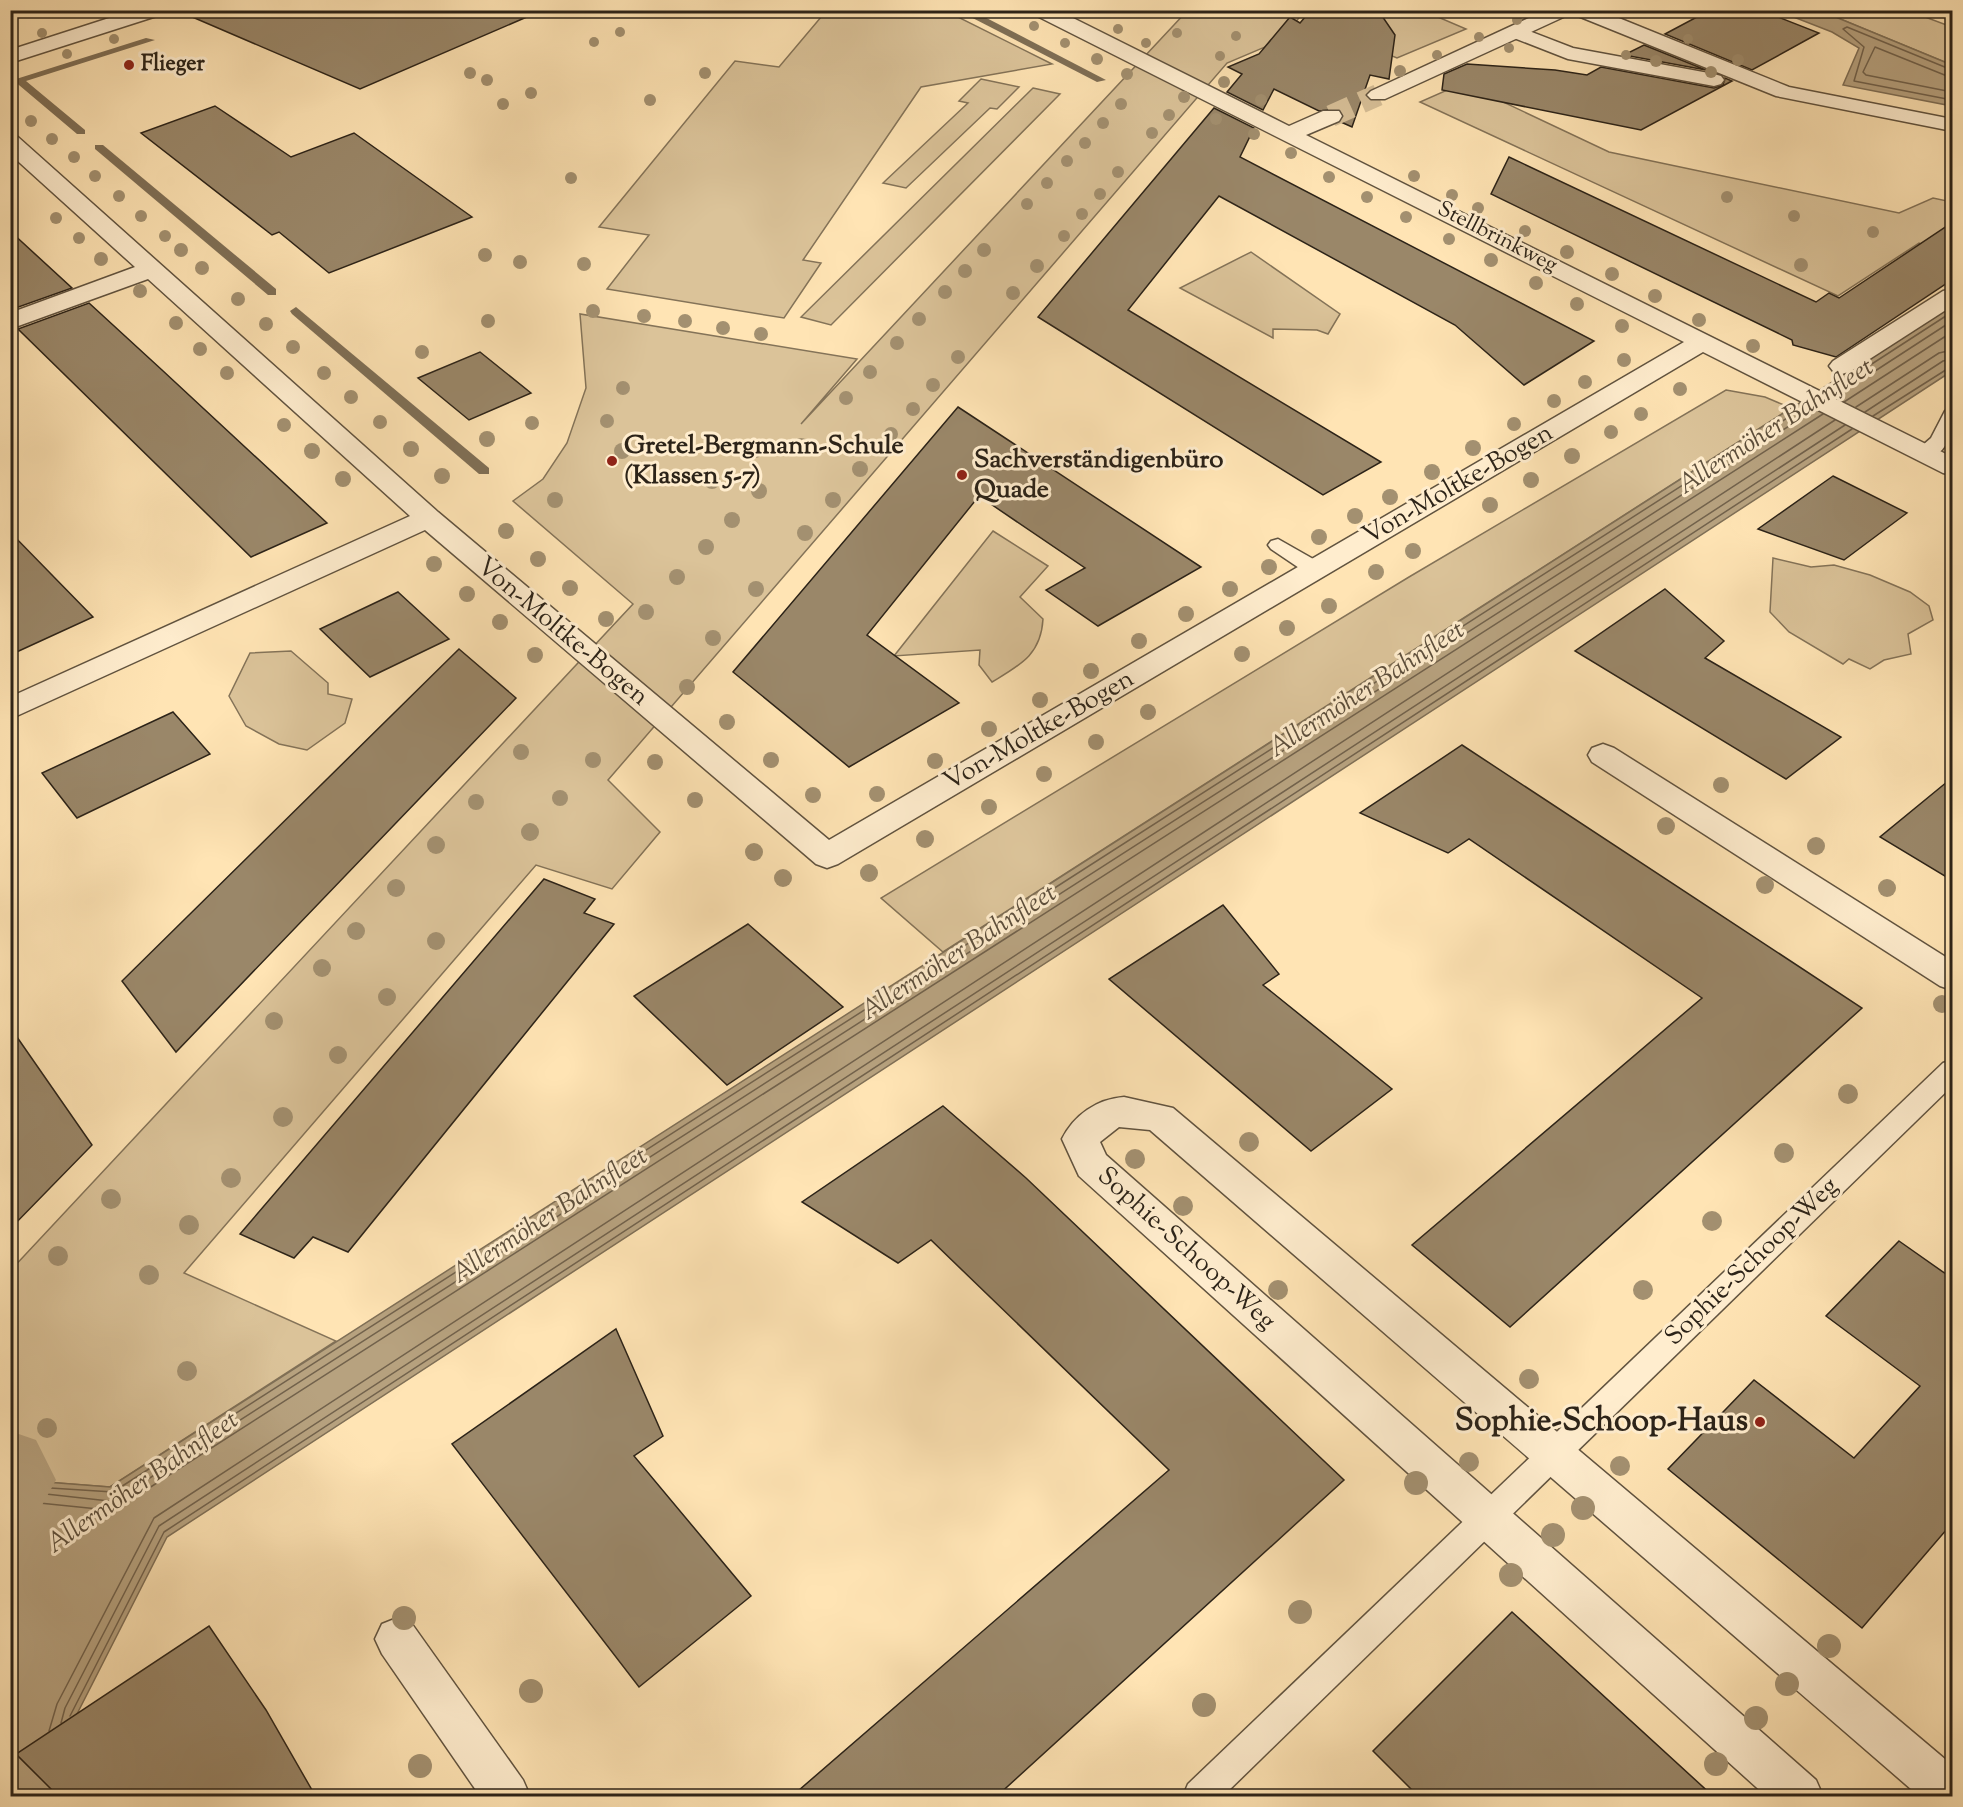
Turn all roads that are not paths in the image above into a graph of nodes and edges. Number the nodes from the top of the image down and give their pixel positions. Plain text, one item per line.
1 (156, 10) edge
2 (1040, 10) edge
3 (1563, 10) edge
4 (1580, 10) edge
5 (1516, 32) junction
6 (10, 57) edge
7 (1784, 92) junction
8 (1378, 95) tunnel mouth
9 (1331, 116) tunnel mouth
10 (1953, 125) edge
11 (1289, 134) junction
12 (10, 142) edge
13 (149, 270) junction
14 (1953, 296) edge
15 (10, 321) edge
16 (1703, 342) junction
17 (1842, 366) dead end
18 (1953, 415) edge
19 (1925, 452) junction
20 (1953, 467) edge
21 (428, 518) junction
22 (1278, 545) dead end
23 (1315, 569) junction
24 (10, 709) edge
25 (1603, 755) dead end
26 (1953, 977) edge
27 (1953, 1070) edge
28 (1551, 1454) junction
29 (1486, 1517) junction
30 (397, 1639) dead end
31 (1946, 1788) edge
32 (507, 1797) edge
33 (1200, 1797) edge
34 (1800, 1797) edge

1 - 6 street
2 - 11 street, Stellbrinkweg
3 - 5 street
4 - 7 street
5 - 7 street
5 - 8 street
7 - 10 street
9 - 11 street
11 - 16 street, Stellbrinkweg
12 - 13 street, Von-Moltke-Bogen
13 - 15 street
13 - 21 street, Von-Moltke-Bogen
14 - 17 street
16 - 19 street, Stellbrinkweg
16 - 23 street, Von-Moltke-Bogen
18 - 19 lane
19 - 20 street, Stellbrinkweg
21 - 23 street, Von-Moltke-Bogen
21 - 24 street
22 - 23 lane
25 - 26 street
27 - 28 lane, Sophie-Schoop-Weg
28 - 29 lane, Sophie-Schoop-Weg
28 - 29 street, Sophie-Schoop-Weg
28 - 31 street, Sophie-Schoop-Weg
29 - 33 lane, Sophie-Schoop-Weg
29 - 34 street, Sophie-Schoop-Weg
30 - 32 street

